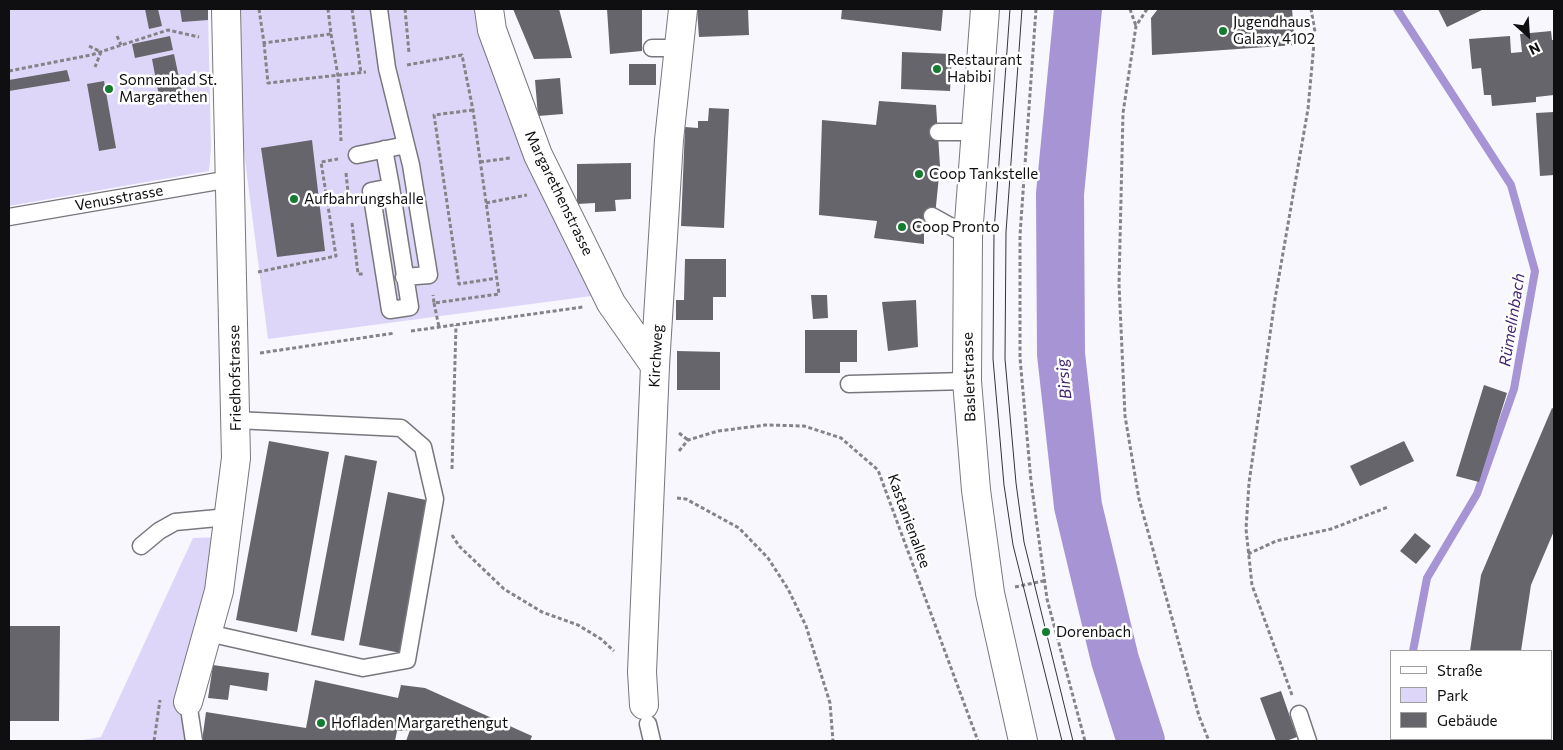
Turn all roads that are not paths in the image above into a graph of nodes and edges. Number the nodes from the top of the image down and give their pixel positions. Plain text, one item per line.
1 (226, 9) edge
2 (379, 9) edge
3 (490, 9) edge
4 (683, 9) edge
5 (985, 9) edge
6 (652, 48) dead end
7 (678, 48) junction
8 (938, 132) dead end
9 (975, 132) junction
10 (406, 145) junction
11 (384, 149) junction
12 (348, 154) road end
13 (230, 179) junction
14 (391, 187) junction
15 (9, 216) edge
16 (932, 216) dead end
17 (968, 236) junction
18 (404, 278) junction
19 (655, 366) junction
20 (967, 382) junction
21 (849, 384) dead end
22 (236, 420) junction
23 (228, 517) junction
24 (141, 546) dead end
25 (208, 633) junction
26 (188, 702) joint
27 (646, 714) joint
28 (1299, 714) road end
29 (194, 741) edge
30 (652, 741) edge
31 (1023, 741) edge
32 (1308, 741) edge

1 - 13 street, Friedhofstrasse
2 - 10 lane
3 - 19 street, Margarethenstrasse
4 - 7 street, Kirchweg
5 - 9 street, Baslerstrasse
6 - 7 lane
7 - 19 street, Kirchweg
8 - 9 lane
9 - 17 street, Baslerstrasse
10 - 11 lane
10 - 18 lane
11 - 12 lane
11 - 14 lane
13 - 15 lane, Venusstrasse
13 - 22 street, Friedhofstrasse
14 - 18 lane
14 - 18 lane
16 - 17 lane
17 - 20 street, Baslerstrasse
19 - 27 street, Kirchweg
20 - 21 lane
20 - 31 street, Baslerstrasse
22 - 23 street, Friedhofstrasse
22 - 25 lane
23 - 24 lane
23 - 25 street, Friedhofstrasse
25 - 26 street, Friedhofstrasse
26 - 29 lane, Friedhofstrasse
27 - 30 lane
28 - 32 lane

